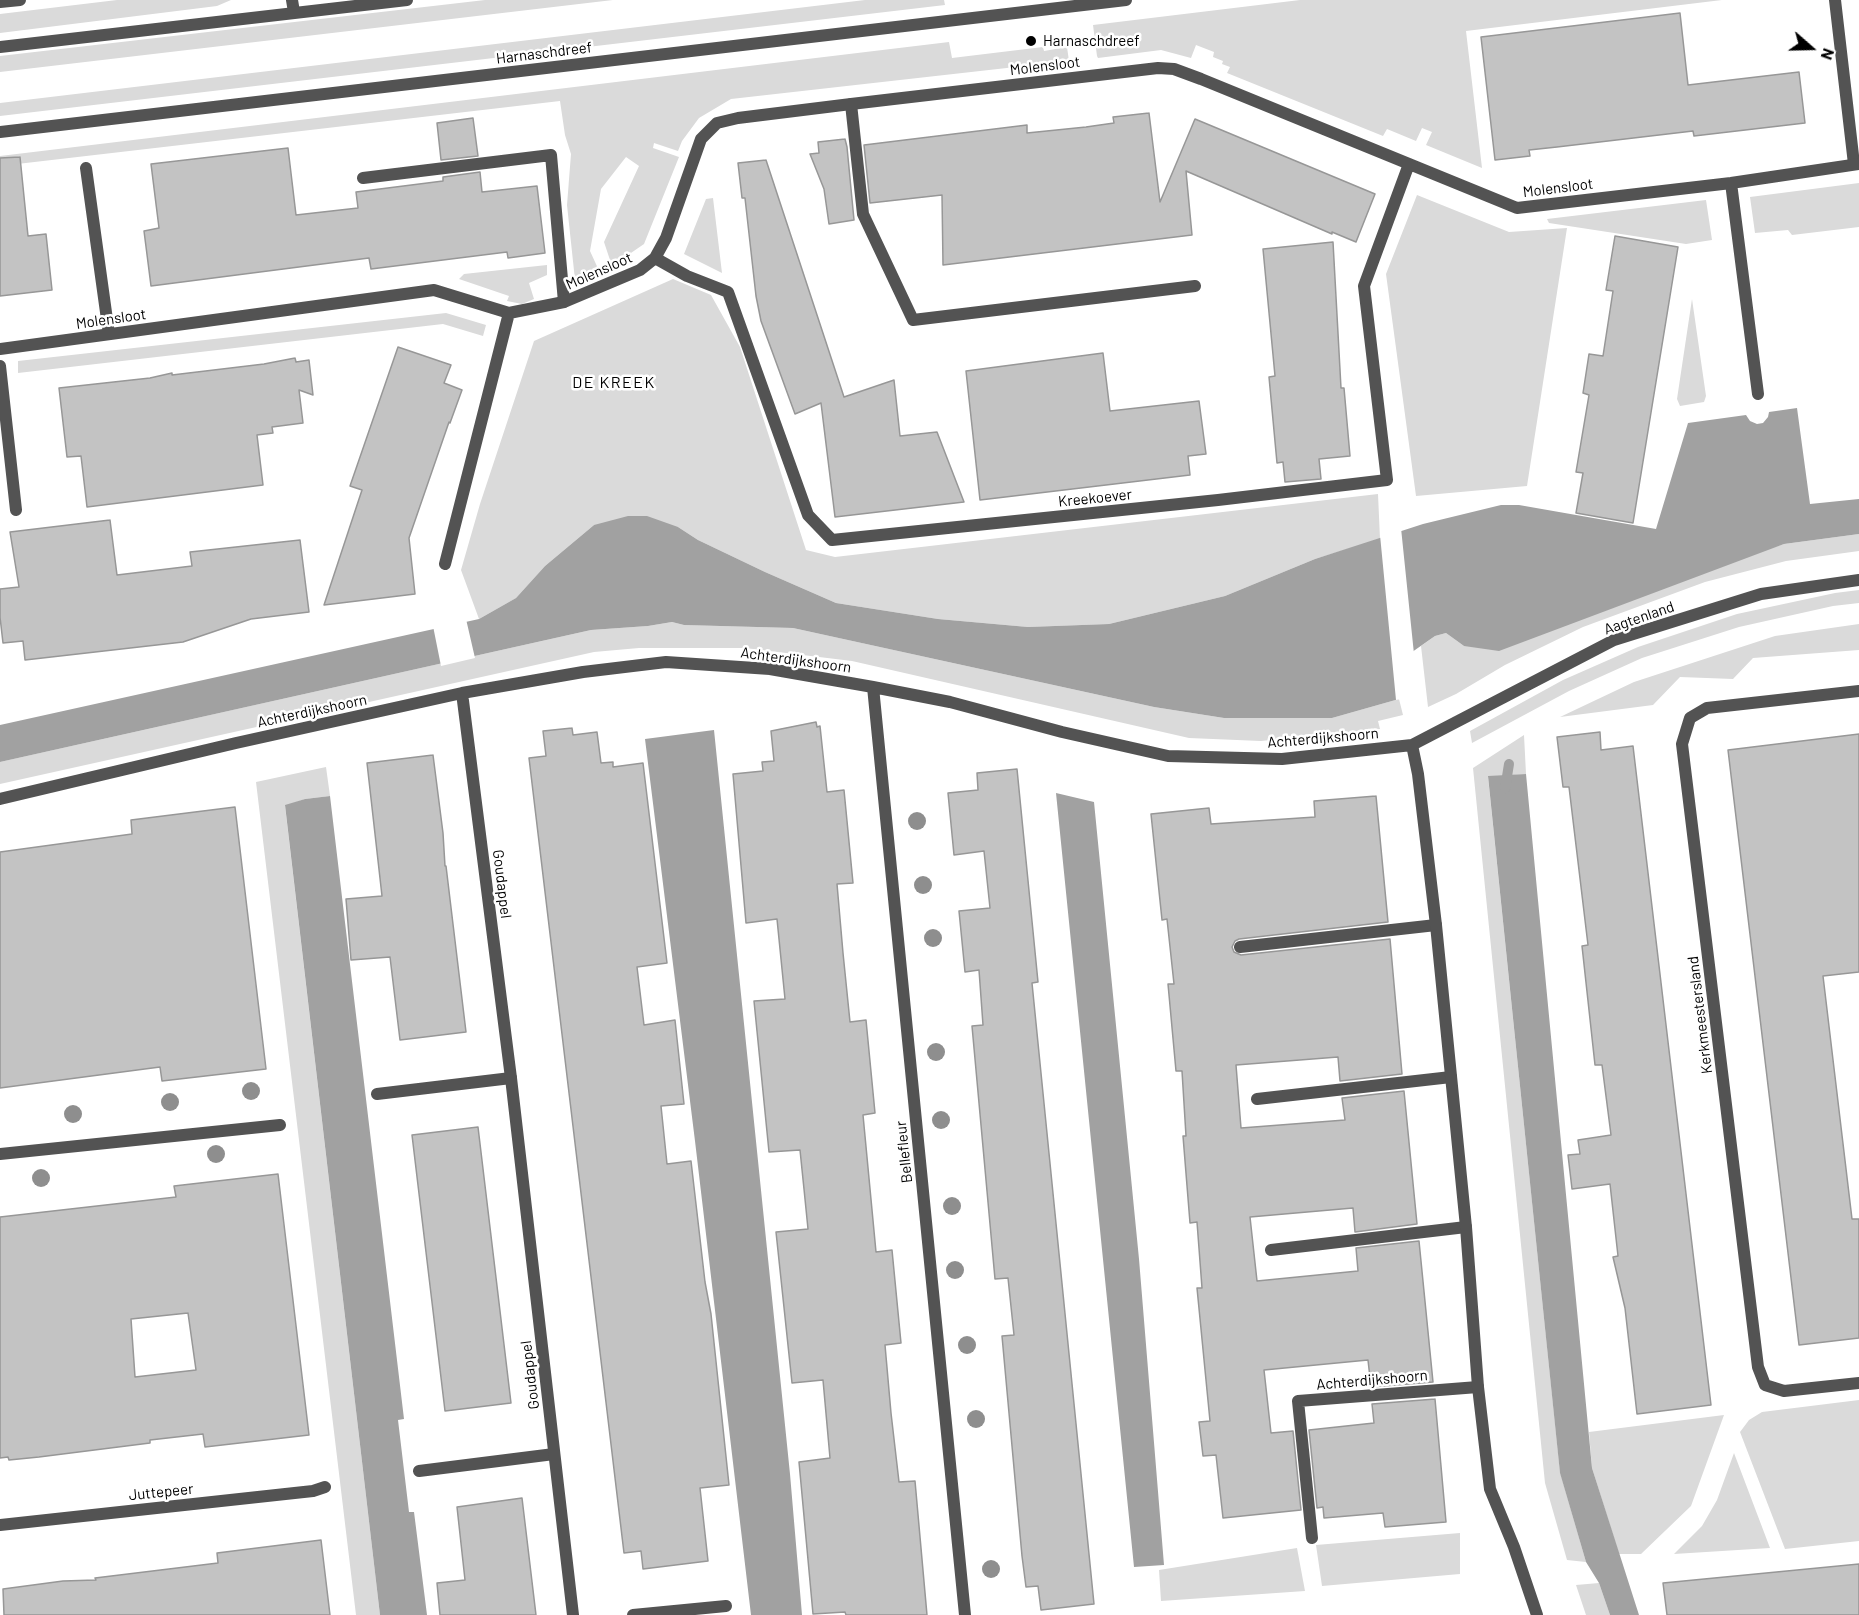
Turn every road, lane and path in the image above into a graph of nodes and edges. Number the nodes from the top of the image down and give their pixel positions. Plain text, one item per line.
1 (20, 0) edge
2 (407, 0) edge
3 (1126, 0) edge
4 (1835, 0) edge
5 (0, 2) edge
6 (293, 6) edge
7 (0, 47) edge
8 (851, 104) junction
9 (0, 132) edge
10 (1409, 164) junction
11 (1857, 164) edge
12 (86, 168) dead end
13 (363, 178) dead end
14 (1731, 183) junction
15 (655, 258) junction
16 (1195, 286) dead end
17 (564, 302) junction
18 (509, 313) junction
19 (109, 334) junction
20 (0, 349) edge
21 (0, 366) edge
22 (1758, 394) dead end
23 (16, 510) dead end
24 (445, 564) dead end
25 (1859, 579) edge
26 (873, 687) junction
27 (1859, 691) edge
28 (462, 693) junction
29 (1412, 745) junction
30 (0, 799) edge
31 (1436, 925) junction
32 (1240, 947) dead end
33 (1451, 1077) junction
34 (511, 1078) junction
35 (377, 1094) dead end
36 (1257, 1099) dead end
37 (280, 1125) dead end
38 (0, 1154) edge
39 (1466, 1227) junction
40 (1271, 1250) dead end
41 (1859, 1383) edge
42 (1478, 1387) junction
43 (554, 1454) junction
44 (419, 1471) dead end
45 (325, 1487) dead end
46 (0, 1525) edge
47 (1312, 1538) dead end
48 (726, 1606) dead end
49 (573, 1615) edge
50 (633, 1615) edge
51 (965, 1615) edge
52 (1537, 1615) edge

1 - 5 street
2 - 6 street
3 - 9 street, Harnaschdreef
4 - 11 street
6 - 7 street
8 - 10 street, Molensloot
8 - 15 street, Molensloot
8 - 16 street
10 - 14 street, Molensloot
10 - 15 street, Kreekoever
11 - 14 street, Molensloot
12 - 19 street
13 - 17 street
14 - 22 street
15 - 17 street, Molensloot
17 - 18 street, Molensloot
18 - 19 street, Molensloot
18 - 24 street
19 - 20 street, Molensloot
21 - 23 street
25 - 29 street, Aagtenland
26 - 28 street, Achterdijkshoorn
26 - 29 street, Achterdijkshoorn
26 - 51 street, Bellefleur
27 - 41 street, Kerkmeestersland
28 - 30 street, Achterdijkshoorn
28 - 34 street, Goudappel
29 - 31 street
31 - 32 street
31 - 33 street
33 - 36 street
33 - 39 street
34 - 35 street
34 - 43 street, Goudappel
37 - 38 street
39 - 40 street
39 - 42 street
42 - 47 street, Achterdijkshoorn
42 - 52 street
43 - 44 street
43 - 49 street, Goudappel
45 - 46 street, Juttepeer
48 - 50 street

